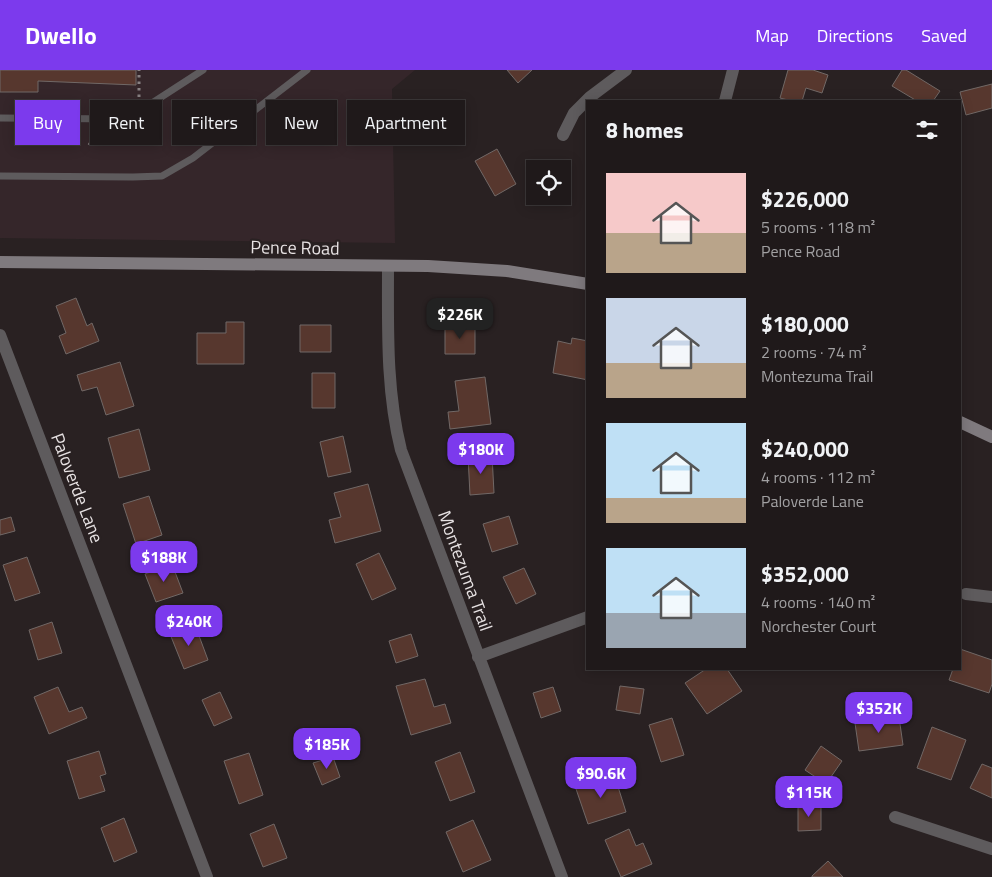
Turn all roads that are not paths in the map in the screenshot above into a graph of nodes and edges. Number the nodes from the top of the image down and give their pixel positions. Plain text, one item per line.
1 (203, 70) edge
2 (307, 70) edge
3 (626, 70) edge
4 (733, 70) edge
5 (587, 100) edge
6 (725, 100) edge
7 (586, 101) edge
8 (0, 118) edge
9 (563, 135) dead end
10 (0, 176) edge
11 (0, 262) edge
12 (388, 267) junction
13 (586, 284) edge
14 (0, 335) edge
15 (961, 422) edge
16 (992, 437) edge
17 (966, 594) dead end
18 (992, 597) edge
19 (586, 618) edge
20 (478, 657) junction
21 (895, 817) dead end
22 (992, 849) edge
23 (207, 877) edge
24 (562, 877) edge

1 - 8 lane
2 - 10 lane
3 - 5 street
4 - 6 street
7 - 9 street
11 - 12 street, Pence Road
12 - 13 street, Pence Road
12 - 20 street, Montezuma Trail
14 - 23 street, Paloverde Lane
15 - 16 street
17 - 18 street
19 - 20 street
20 - 24 street, Montezuma Trail
21 - 22 street

